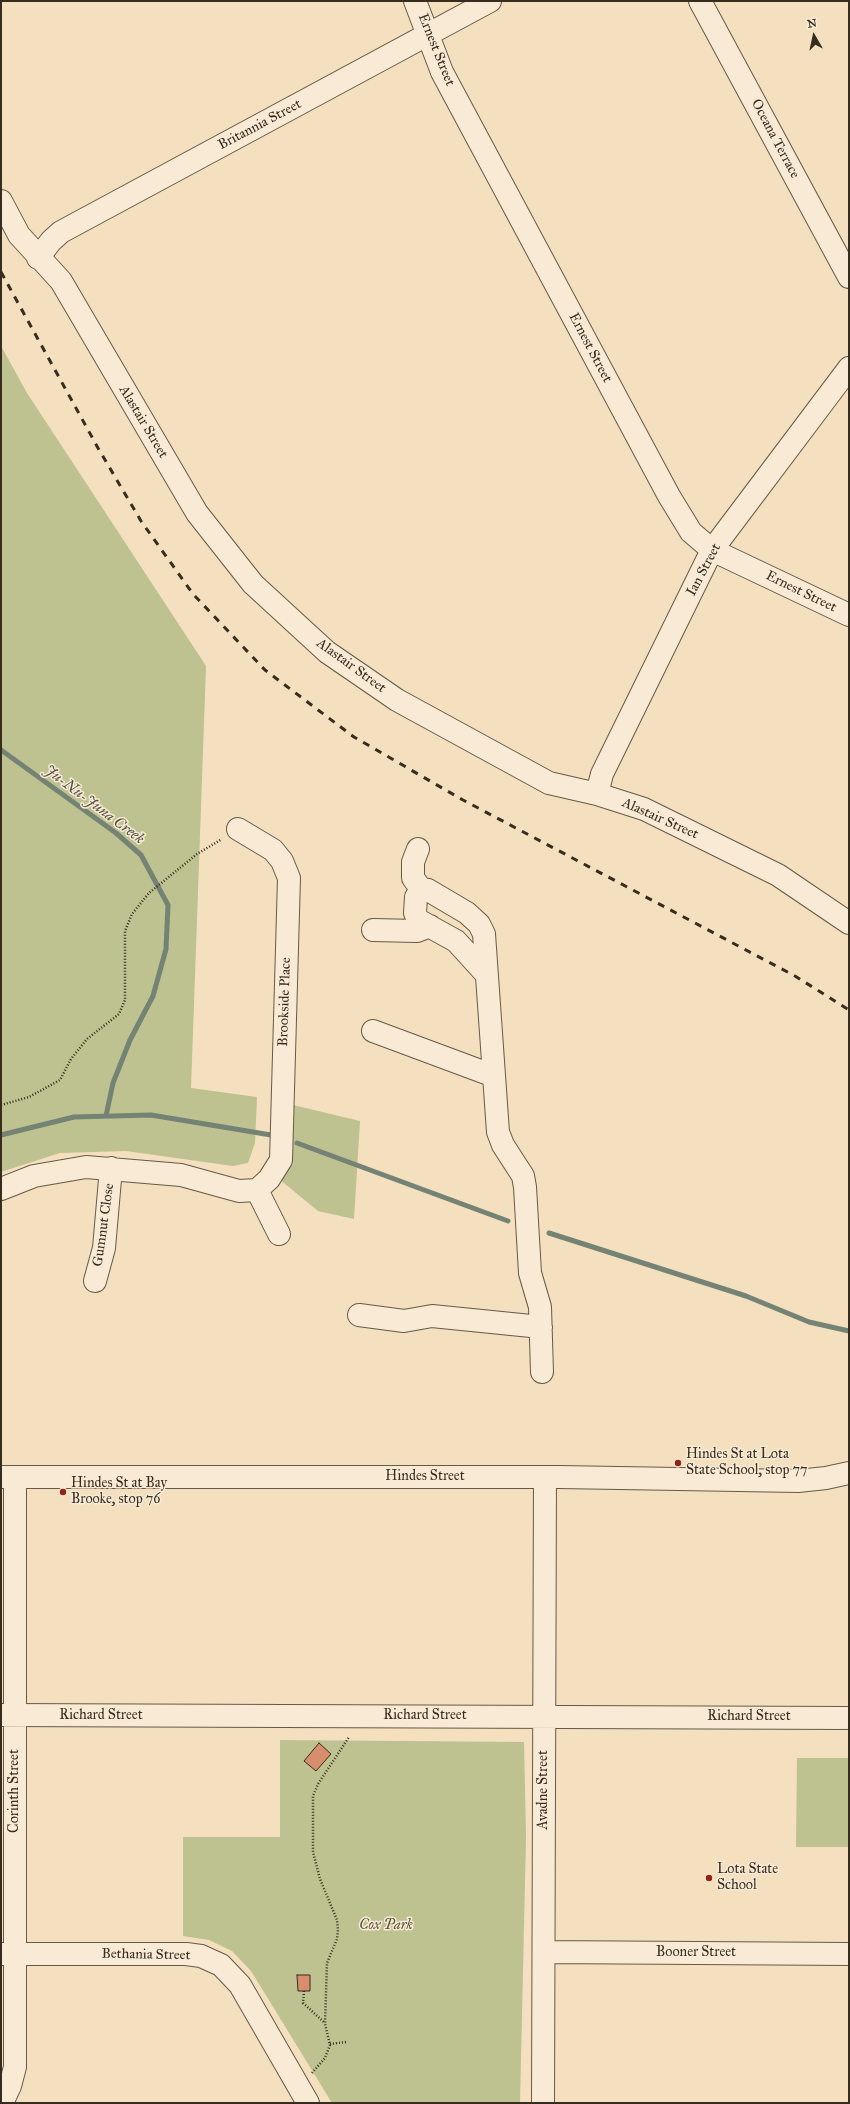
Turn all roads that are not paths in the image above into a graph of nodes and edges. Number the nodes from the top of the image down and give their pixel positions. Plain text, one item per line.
1 (415, 1) edge
2 (490, 1) edge
3 (700, 1) edge
4 (429, 34) junction
5 (1, 201) edge
6 (38, 258) junction
7 (849, 277) edge
8 (849, 368) edge
9 (712, 550) junction
10 (849, 615) edge
11 (597, 794) junction
12 (238, 829) road end
13 (418, 849) dead end
14 (421, 889) junction
15 (849, 923) edge
16 (430, 926) junction
17 (373, 930) dead end
18 (486, 974) junction
19 (373, 1031) dead end
20 (494, 1076) junction
21 (111, 1168) junction
22 (1, 1189) edge
23 (257, 1190) junction
24 (280, 1234) dead end
25 (95, 1281) dead end
26 (359, 1315) dead end
27 (541, 1327) junction
28 (542, 1372) dead end
29 (849, 1473) edge
30 (8, 1477) edge
31 (546, 1477) junction
32 (8, 1715) edge
33 (545, 1717) junction
34 (849, 1718) edge
35 (544, 1952) junction
36 (8, 1954) edge
37 (849, 1954) edge
38 (2, 2103) edge
39 (308, 2103) edge
40 (543, 2103) edge

1 - 4 street, Ernest Street
2 - 4 street, Britannia Street
3 - 7 street, Oceana Terrace
4 - 6 street, Britannia Street
4 - 9 street, Ernest Street
5 - 6 street, Alastair Street
6 - 11 street, Alastair Street
8 - 9 street, Ian Street
9 - 10 street, Ernest Street
9 - 11 street, Ian Street
11 - 15 street, Alastair Street
12 - 23 street, Brookside Place
13 - 14 street
14 - 16 street
14 - 18 street
16 - 17 street
16 - 18 street
18 - 20 street
19 - 20 street
20 - 27 street
21 - 22 street
21 - 23 street
21 - 25 street, Gumnut Close
23 - 24 street
26 - 27 street
27 - 28 street
29 - 31 street, Hindes Street
30 - 31 street, Hindes Street
30 - 32 street, Corinth Street
31 - 33 street, Avadne Street
32 - 33 street, Richard Street
32 - 36 street, Corinth Street
33 - 34 street, Richard Street
33 - 35 street, Avadne Street
35 - 37 street, Booner Street
35 - 40 street, Avadne Street
36 - 38 street, Corinth Street
36 - 39 street, Bethania Street

